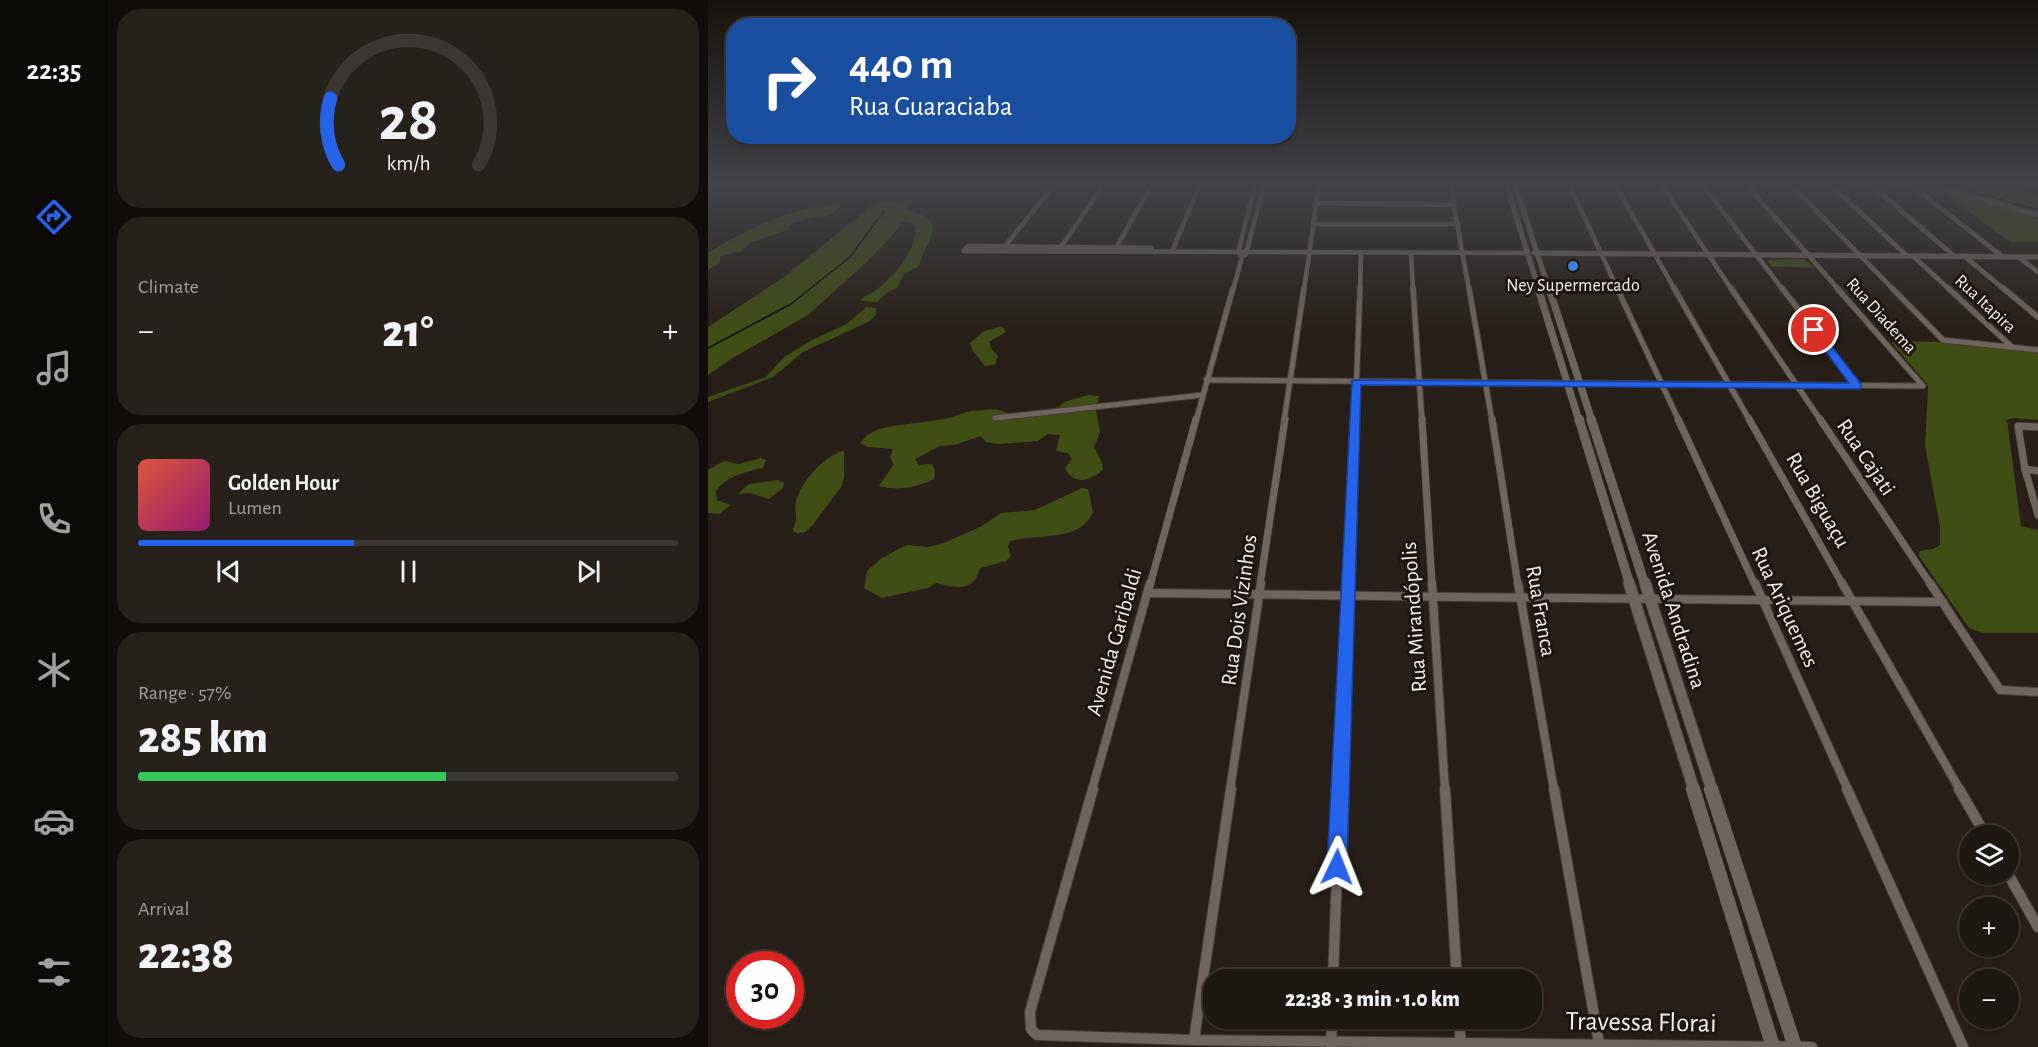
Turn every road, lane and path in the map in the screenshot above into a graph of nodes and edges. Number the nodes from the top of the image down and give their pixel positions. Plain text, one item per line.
1 (1016, 233) edge
2 (1071, 233) edge
3 (1125, 233) edge
4 (1180, 233) edge
5 (1246, 233) edge
6 (1248, 233) edge
7 (1312, 233) edge
8 (1460, 233) edge
9 (1526, 233) edge
10 (1591, 233) edge
11 (1644, 233) edge
12 (1694, 233) edge
13 (1740, 233) edge
14 (1789, 233) edge
15 (1838, 233) edge
16 (1884, 233) edge
17 (1927, 233) edge
18 (1972, 233) edge
19 (1005, 246) junction
20 (1061, 247) junction
21 (1117, 248) junction
22 (1173, 249) junction
23 (1309, 252) junction
24 (1361, 252) junction
25 (1411, 252) junction
26 (1114, 253) junction
27 (1242, 253) junction
28 (1464, 253) junction
29 (1533, 253) junction
30 (1601, 254) junction
31 (1656, 254) junction
32 (1708, 254) junction
33 (1757, 255) junction
34 (1809, 255) junction
35 (1860, 255) junction
36 (1910, 256) junction
37 (1954, 256) junction
38 (1964, 256) junction
39 (2003, 257) junction
40 (2018, 257) junction
41 (2038, 257) edge
42 (2038, 272) edge
43 (2038, 316) edge
44 (2012, 347) junction
45 (2038, 350) edge
46 (1206, 380) junction
47 (1290, 381) junction
48 (1356, 382) junction
49 (1418, 382) junction
50 (1486, 382) junction
51 (1568, 383) junction
52 (1580, 383) junction
53 (1662, 385) junction
54 (1730, 386) junction
55 (1796, 386) junction
56 (1857, 386) junction
57 (1202, 395) junction
58 (994, 418) dead end
59 (2038, 427) edge
60 (2025, 469) junction
61 (2038, 471) edge
62 (2038, 515) edge
63 (1148, 593) junction
64 (1260, 594) junction
65 (1347, 595) junction
66 (1432, 596) junction
67 (1520, 597) junction
68 (1635, 601) junction
69 (1650, 601) junction
70 (1763, 601) junction
71 (1853, 601) junction
72 (1943, 602) junction
73 (2038, 692) edge
74 (1980, 825) edge
75 (2014, 885) edge
76 (2038, 927) edge
77 (1333, 969) edge
78 (1456, 969) edge
79 (1332, 1029) edge
80 (1460, 1029) edge
81 (1037, 1035) joint
82 (1194, 1040) junction
83 (1599, 1043) junction
84 (1331, 1044) edge
85 (1461, 1045) edge
86 (1772, 1046) edge
87 (1795, 1047) edge
88 (1812, 1047) edge
89 (1963, 1047) edge

1 - 19 street
2 - 20 street
3 - 21 street
4 - 22 street
5 - 27 street, Avenida Garibaldi
6 - 27 street, Avenida Garibaldi
7 - 23 street, Rua Dois Vizinhos
8 - 28 street, Rua Franca
9 - 29 main road, Avenida Andradina
10 - 30 street, Rua Ariquemes
11 - 31 street, Rua Biguaçu
12 - 32 street, Rua Cajati
13 - 33 street
14 - 34 street, Rua Diadema
15 - 35 street
16 - 36 street, Rua Itapira
17 - 37 street
18 - 39 street
19 - 20 street
19 - 26 street
20 - 21 street
21 - 22 street
21 - 26 street
22 - 27 street
23 - 24 street
23 - 27 street
23 - 47 street, Rua Dois Vizinhos
24 - 25 street
24 - 48 street
25 - 28 street
25 - 49 street, Rua Mirandópolis
26 - 27 street
27 - 46 street, Avenida Garibaldi
28 - 29 street
28 - 50 street, Rua Franca
29 - 30 main road
29 - 51 main road, Avenida Andradina
29 - 52 main road, Avenida Andradina
30 - 31 main road
30 - 53 street, Rua Ariquemes
31 - 32 main road
31 - 54 street, Rua Biguaçu
32 - 33 main road
32 - 55 street, Rua Cajati
33 - 34 main road
33 - 56 street
34 - 35 main road
34 - 56 street, Rua Diadema
35 - 36 main road
35 - 44 street
36 - 37 main road
36 - 44 street, Rua Itapira
37 - 38 main road
38 - 39 main road
38 - 43 street
39 - 40 main road
40 - 41 main road
40 - 42 street
44 - 45 street
46 - 47 street
46 - 57 street, Avenida Garibaldi
47 - 48 street
47 - 64 street, Rua Dois Vizinhos
48 - 49 street
48 - 65 street
49 - 50 street
49 - 66 street, Rua Mirandópolis
50 - 51 street
50 - 67 street, Rua Franca
51 - 52 street
51 - 68 main road, Avenida Andradina
52 - 53 street
52 - 69 main road, Avenida Andradina
53 - 54 street
53 - 70 street, Rua Ariquemes
54 - 55 street
54 - 71 street, Rua Biguaçu
55 - 56 street
55 - 72 street, Rua Cajati
57 - 58 street
57 - 63 street, Avenida Garibaldi
59 - 60 street
60 - 61 street
60 - 62 street
63 - 64 street
63 - 81 street, Avenida Garibaldi
64 - 65 street
64 - 82 street, Rua Dois Vizinhos
65 - 66 street
65 - 77 street
66 - 67 street
66 - 78 street, Rua Mirandópolis
67 - 68 street
67 - 83 street, Rua Franca
68 - 69 street
68 - 86 main road, Avenida Andradina
69 - 70 street
69 - 87 main road, Avenida Andradina
70 - 71 street
70 - 89 street, Rua Ariquemes
71 - 72 street
71 - 74 street, Rua Biguaçu
72 - 73 street, Rua Cajati
75 - 76 street
79 - 84 street
80 - 85 street
81 - 82 street, Travessa Florai
82 - 84 street, Travessa Florai
83 - 85 street, Travessa Florai
83 - 86 street, Travessa Florai
84 - 85 street, Travessa Florai
86 - 87 street, Travessa Florai
87 - 88 street, Travessa Florai

